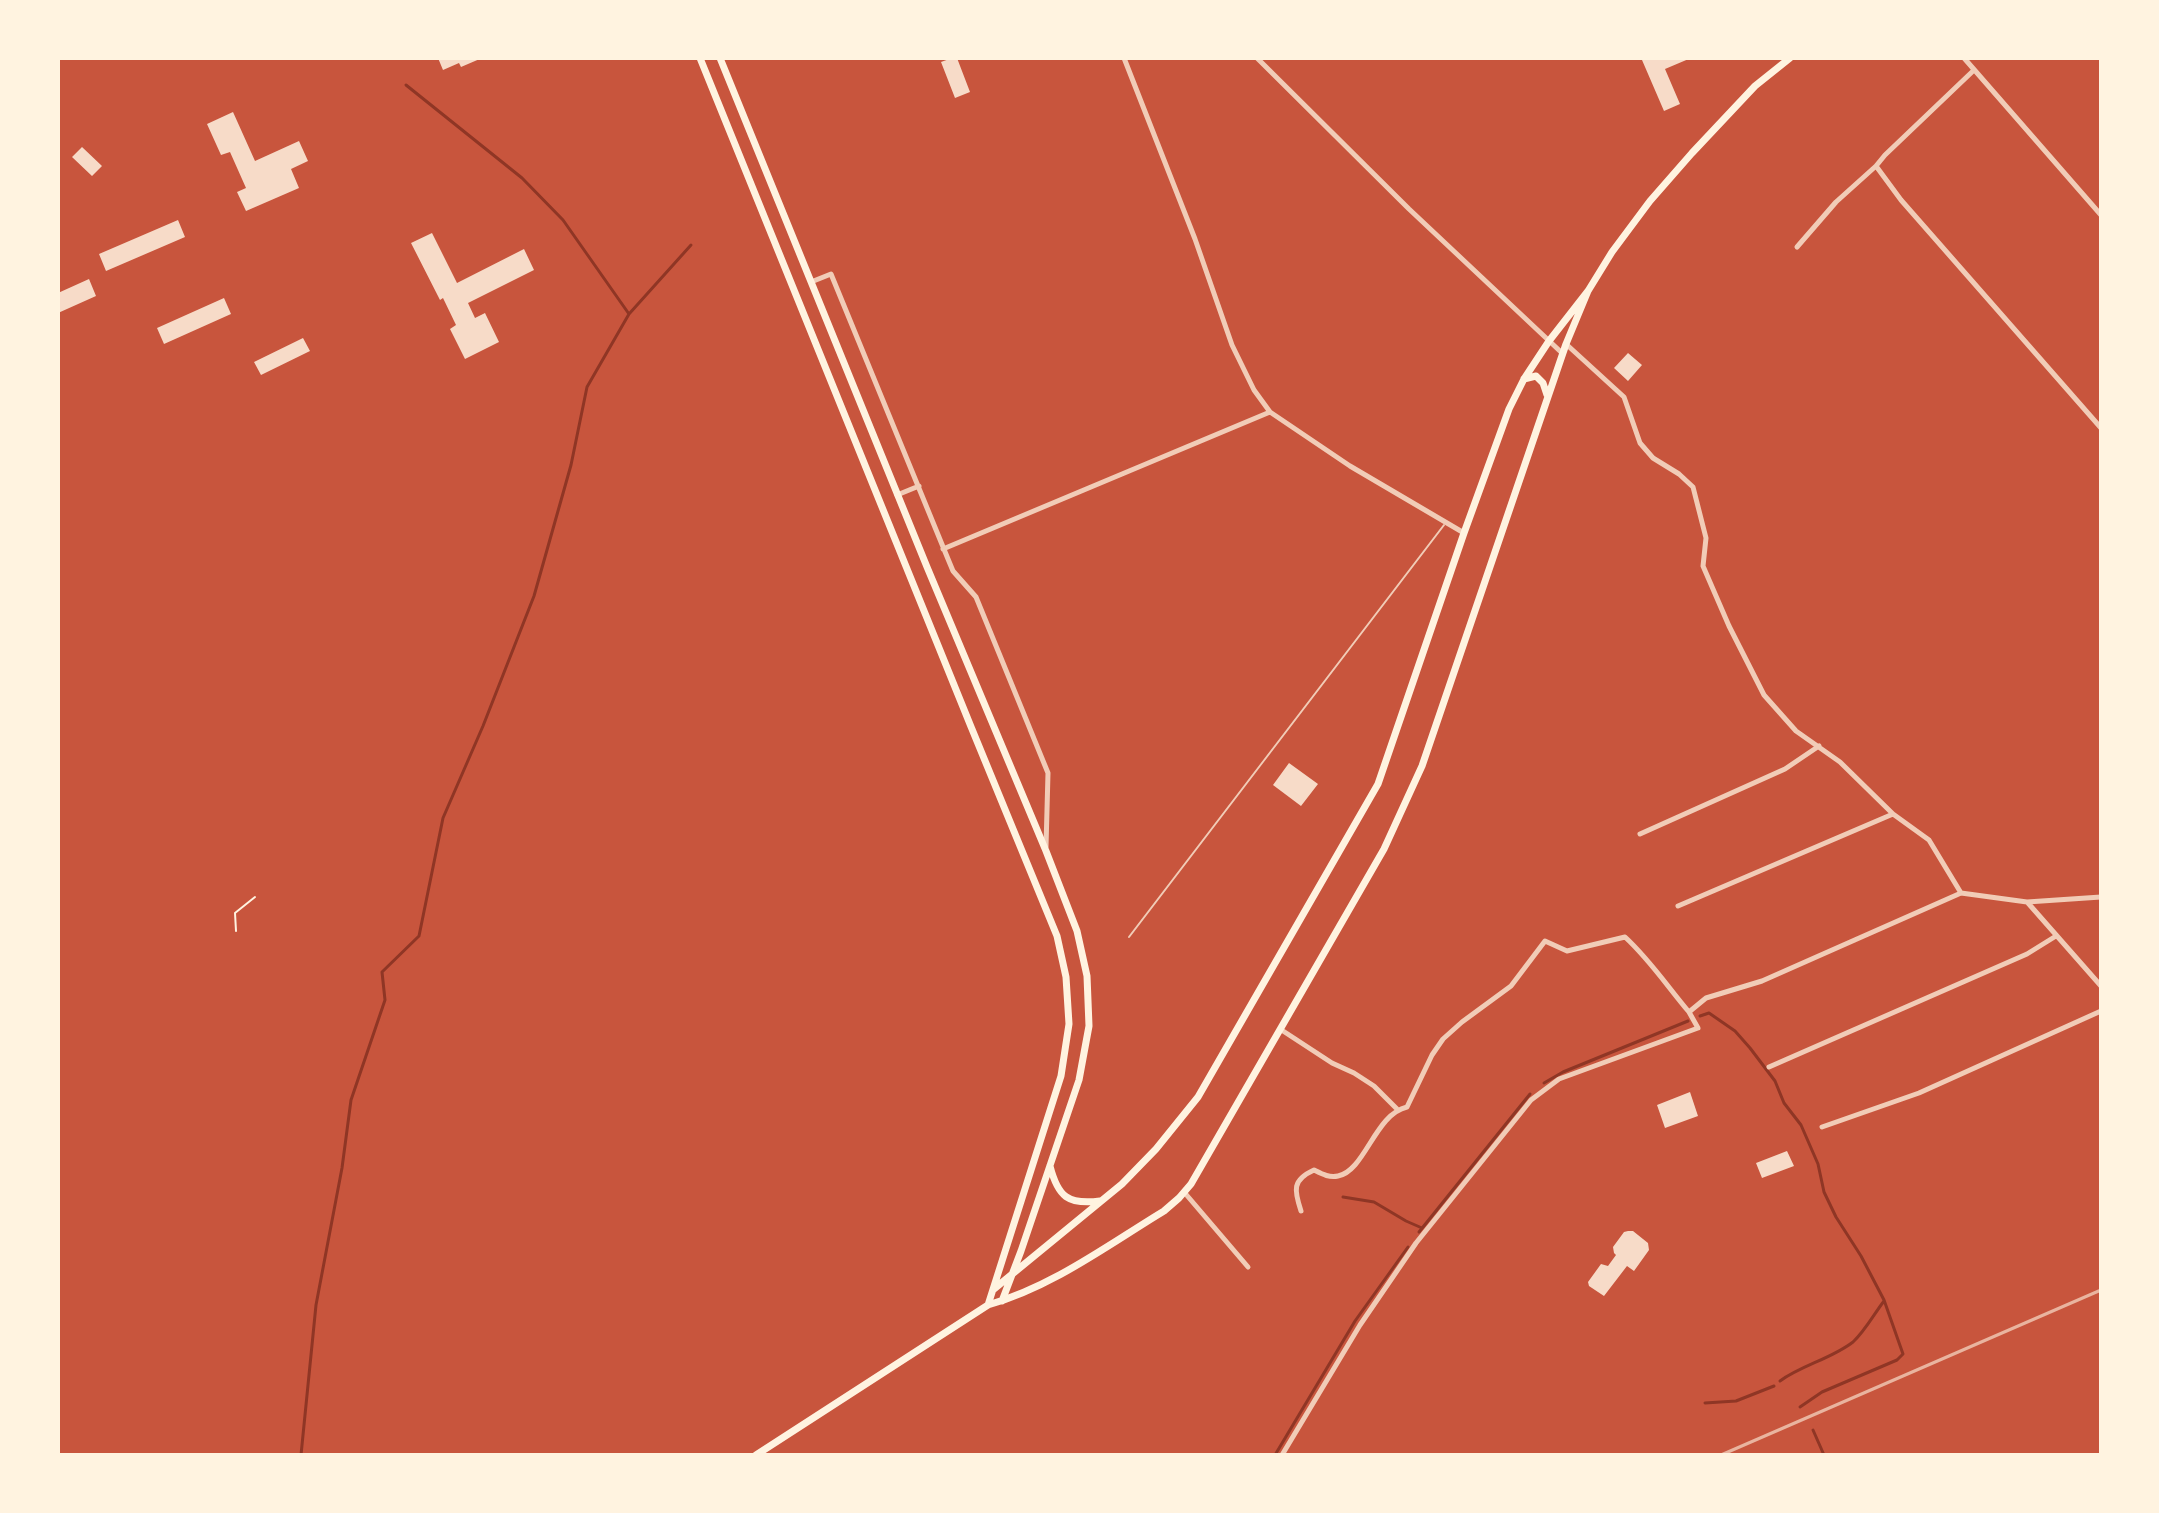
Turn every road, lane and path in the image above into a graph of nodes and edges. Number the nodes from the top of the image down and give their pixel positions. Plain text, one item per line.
1 (700, 58) edge
2 (720, 58) edge
3 (1124, 58) edge
4 (1257, 58) edge
5 (1790, 58) edge
6 (1964, 58) edge
7 (1973, 71) junction
8 (1876, 166) junction
9 (2101, 215) edge
10 (1797, 247) dead end
11 (810, 283) junction
12 (1588, 291) junction
13 (1549, 341) junction
14 (1566, 344) junction
15 (1562, 353) junction
16 (1524, 379) junction
17 (1547, 397) junction
18 (1270, 412) junction
19 (2101, 428) edge
20 (919, 486) junction
21 (897, 495) junction
22 (1446, 524) junction
23 (1464, 533) junction
24 (943, 549) junction
25 (1819, 746) junction
26 (1893, 814) junction
27 (1640, 834) dead end
28 (1046, 851) junction
29 (1961, 893) junction
30 (255, 897) dead end
31 (2101, 897) edge
32 (2027, 902) junction
33 (1678, 906) dead end
34 (236, 931) dead end
35 (2056, 936) junction
36 (1129, 937) dead end
37 (2101, 986) edge
38 (2101, 1011) edge
39 (1689, 1012) junction
40 (1280, 1029) junction
41 (1769, 1067) dead end
42 (1397, 1109) junction
43 (1822, 1127) dead end
44 (1050, 1166) junction
45 (1184, 1192) junction
46 (1102, 1201) junction
47 (1301, 1211) dead end
48 (1007, 1246) junction
49 (1021, 1251) junction
50 (1248, 1267) dead end
51 (1013, 1273) junction
52 (994, 1289) junction
53 (1002, 1301) junction
54 (988, 1305) junction
55 (756, 1455) edge
56 (1282, 1455) edge

1 - 48 main road
2 - 11 main road
3 - 18 street
4 - 13 street
5 - 12 main road
6 - 7 street
7 - 8 street
7 - 9 street
8 - 10 street
8 - 19 street
11 - 20 street
11 - 21 main road
12 - 13 main road
12 - 14 main road
13 - 15 street
13 - 16 main road
14 - 15 main road
14 - 25 street
15 - 17 main road
16 - 17 main road
16 - 23 main road
17 - 40 main road
18 - 22 street
18 - 24 street
20 - 21 street
20 - 24 street
21 - 28 main road
22 - 23 street
22 - 36 lane
23 - 46 main road
24 - 28 street
25 - 26 street
25 - 27 street
26 - 29 street
26 - 33 street
28 - 44 main road
29 - 32 street
29 - 39 street
30 - 34 path
31 - 32 street
32 - 35 street
35 - 37 street
35 - 41 street
38 - 43 street
39 - 42 street
39 - 56 street
40 - 42 street
40 - 45 main road
42 - 47 street
44 - 46 main road
44 - 49 main road
45 - 50 street
45 - 53 main road
46 - 51 main road
48 - 49 main road
48 - 52 main road
49 - 51 main road
51 - 52 main road
51 - 53 main road
52 - 54 main road
53 - 54 main road
54 - 55 main road

